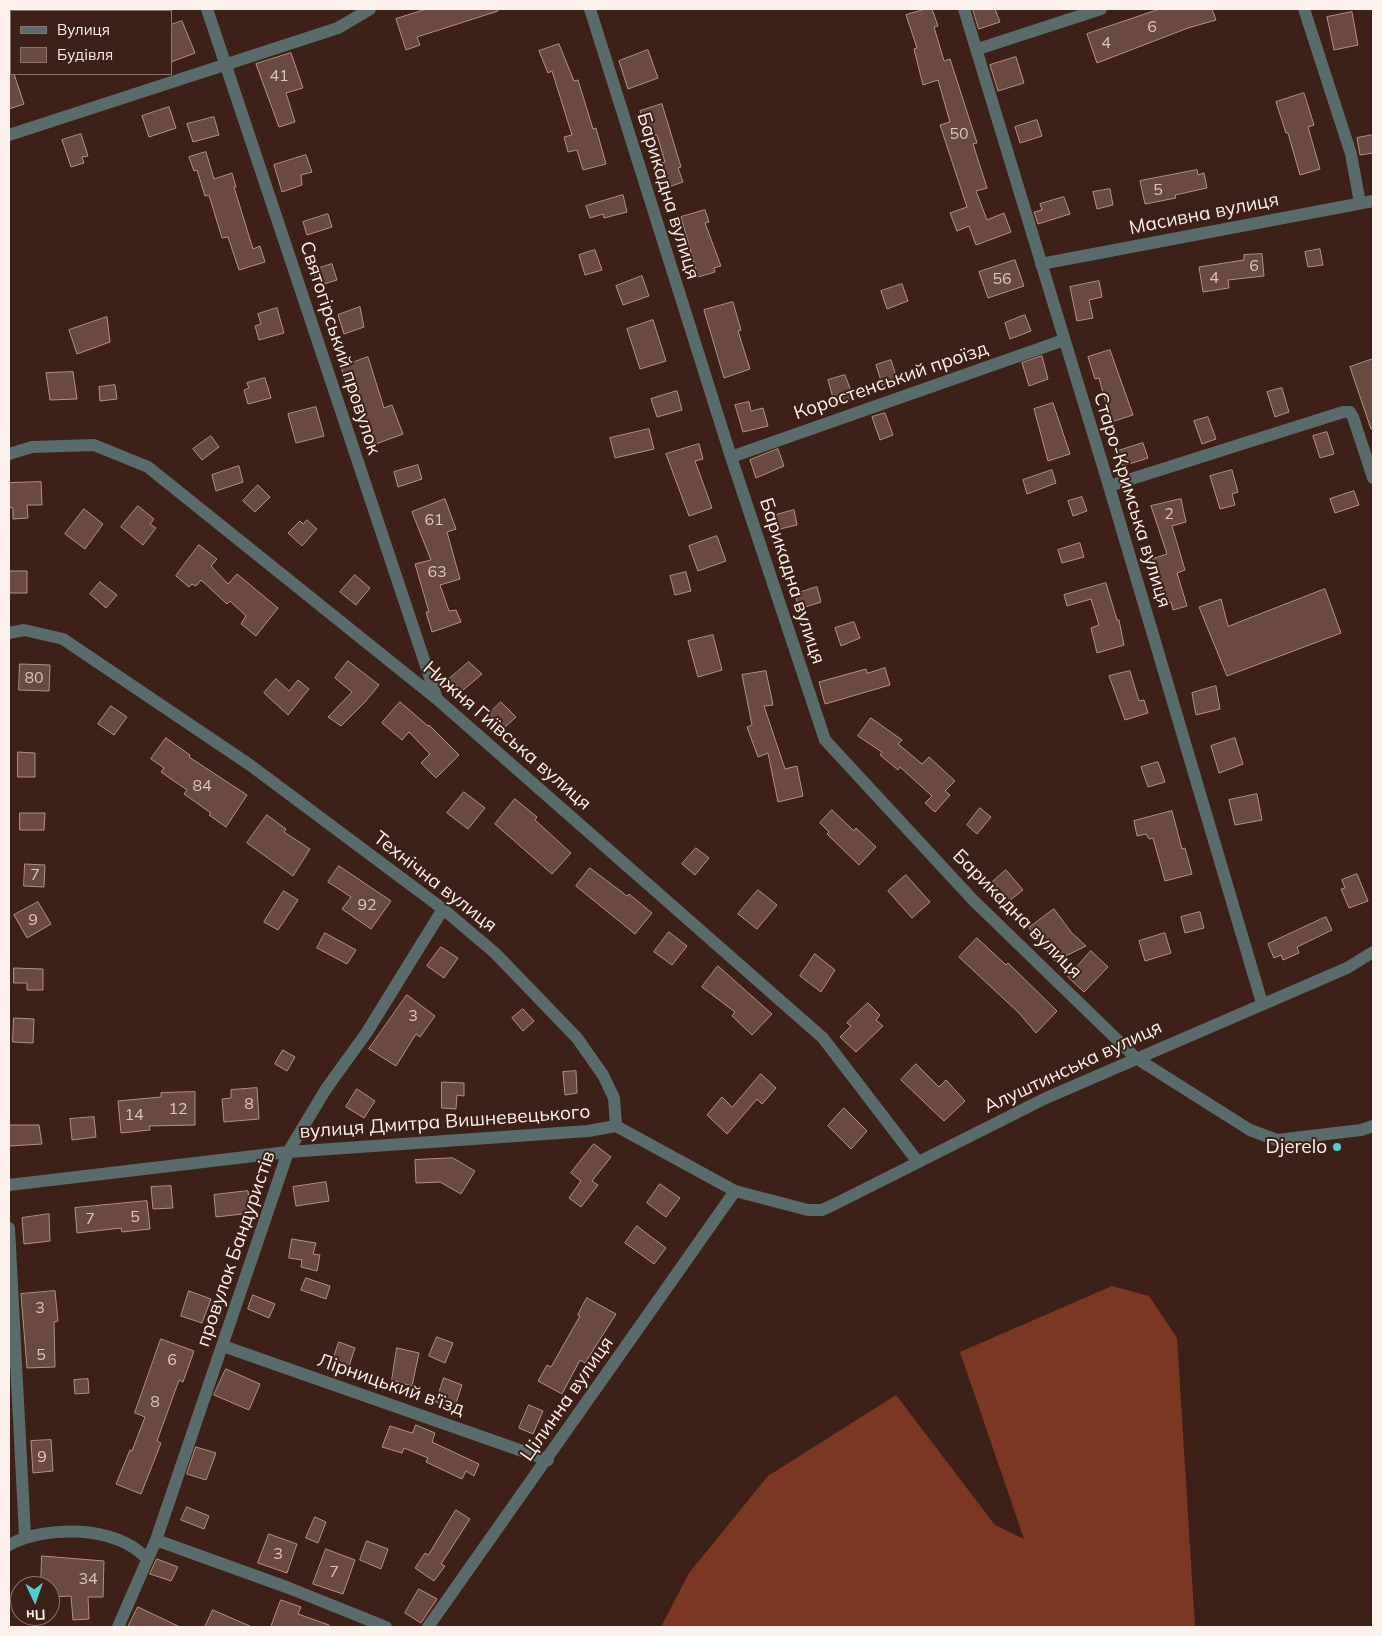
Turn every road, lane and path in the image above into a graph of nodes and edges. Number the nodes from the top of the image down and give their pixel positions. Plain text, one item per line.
1 (207, 9) edge
2 (370, 9) edge
3 (590, 9) edge
4 (964, 9) edge
5 (1101, 9) edge
6 (1304, 9) edge
7 (978, 49) junction
8 (226, 64) junction
9 (9, 135) edge
10 (1367, 202) edge
11 (1041, 264) junction
12 (1064, 340) junction
13 (9, 454) edge
14 (731, 457) junction
15 (1373, 478) edge
16 (1109, 486) junction
17 (9, 633) edge
18 (437, 699) junction
19 (442, 908) junction
20 (1373, 952) edge
21 (1262, 1003) junction
22 (1136, 1058) junction
23 (616, 1126) junction
24 (1373, 1126) edge
25 (288, 1152) junction
26 (918, 1162) junction
27 (9, 1185) edge
28 (736, 1191) junction
29 (9, 1228) edge
30 (223, 1346) junction
31 (548, 1460) junction
32 (25, 1536) junction
33 (156, 1540) junction
34 (9, 1545) edge
35 (147, 1559) junction
36 (118, 1627) edge
37 (386, 1627) edge
38 (428, 1627) edge

1 - 8 street, Святогірський провулок
2 - 8 street
3 - 14 street, Барикадна вулиця
4 - 7 street, Старо-Кримська вулиця
5 - 7 street
6 - 10 street
7 - 11 street, Старо-Кримська вулиця
8 - 9 street
8 - 18 street, Святогірський провулок
10 - 11 street, Масивна вулиця
11 - 12 street, Старо-Кримська вулиця
12 - 14 street, Коростенський проїзд
12 - 16 street, Старо-Кримська вулиця
13 - 18 street, Нижня Гиївська вулиця
14 - 22 street, Барикадна вулиця
15 - 16 street
16 - 21 street, Старо-Кримська вулиця
17 - 19 street, Технічна вулиця
18 - 26 street, Нижня Гиївська вулиця
19 - 23 street, Технічна вулиця
19 - 25 street, провулок Бандуристів
20 - 21 street, Алуштинська вулиця
21 - 22 street, Алуштинська вулиця
22 - 24 street, Барикадна вулиця
22 - 26 street, Алуштинська вулиця
23 - 25 street, вулиця Дмитра Вишневецького
23 - 28 street
25 - 27 street, вулиця Дмитра Вишневецького
25 - 30 street, провулок Бандуристів
26 - 28 street, Алуштинська вулиця
28 - 31 street, Цілинна вулиця
29 - 32 street
30 - 31 street, Лірницький в'їзд
30 - 33 street, провулок Бандуристів
31 - 38 street, Цілинна вулиця
32 - 34 street
32 - 35 street
33 - 35 street, провулок Бандуристів
33 - 37 street
35 - 36 street, провулок Бандуристів

